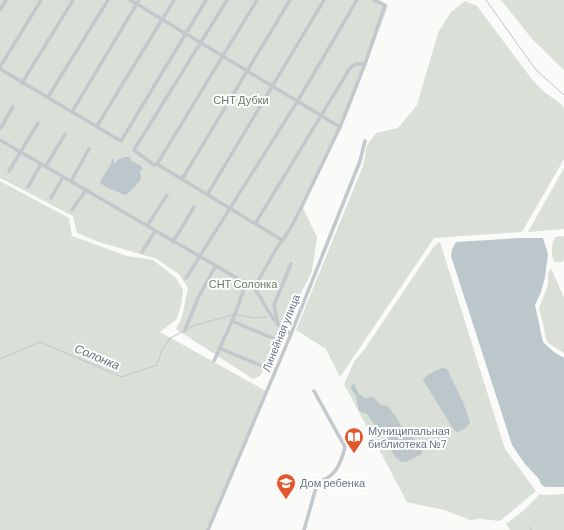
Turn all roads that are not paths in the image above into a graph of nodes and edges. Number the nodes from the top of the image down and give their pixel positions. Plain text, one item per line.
1 (6, 0) edge
2 (40, 0) edge
3 (73, 0) edge
4 (108, 0) edge
5 (130, 0) edge
6 (139, 0) edge
7 (174, 0) edge
8 (206, 0) edge
9 (227, 0) edge
10 (257, 0) edge
11 (290, 0) edge
12 (324, 0) edge
13 (357, 0) edge
14 (374, 0) edge
15 (137, 4) junction
16 (0, 10) edge
17 (162, 19) junction
18 (185, 34) junction
19 (200, 43) junction
20 (222, 57) junction
21 (365, 64) junction
22 (0, 68) edge
23 (247, 72) junction
24 (22, 83) junction
25 (272, 87) junction
26 (48, 97) dead end
27 (297, 102) junction
28 (13, 108) dead end
29 (72, 112) junction
30 (321, 116) junction
31 (38, 123) dead end
32 (96, 126) junction
33 (340, 127) junction
34 (0, 129) edge
35 (65, 134) dead end
36 (0, 140) edge
37 (365, 141) dead end
38 (89, 149) dead end
39 (21, 152) junction
40 (42, 164) junction
41 (157, 164) junction
42 (46, 166) junction
43 (9, 171) dead end
44 (63, 177) junction
45 (182, 179) junction
46 (71, 181) junction
47 (28, 187) dead end
48 (86, 190) junction
49 (167, 195) dead end
50 (208, 195) junction
51 (51, 198) dead end
52 (194, 207) dead end
53 (231, 209) junction
54 (72, 210) dead end
55 (256, 224) junction
56 (147, 226) junction
57 (155, 231) junction
58 (282, 240) junction
59 (173, 242) junction
60 (142, 252) dead end
61 (200, 258) junction
62 (291, 264) dead end
63 (215, 267) junction
64 (186, 278) dead end
65 (246, 284) junction
66 (254, 288) junction
67 (232, 321) junction
68 (278, 326) junction
69 (185, 330) dead end
70 (291, 334) junction
71 (275, 339) dead end
72 (219, 348) junction
73 (214, 361) dead end
74 (262, 366) dead end
75 (314, 391) dead end
76 (208, 530) edge
77 (304, 530) edge

1 - 16 street
2 - 22 street
3 - 24 street
4 - 26 street
5 - 15 street
6 - 15 street
7 - 17 street
8 - 18 street
9 - 19 street
10 - 20 street
11 - 23 street
12 - 25 street
13 - 27 street
14 - 21 street
15 - 17 street
15 - 29 street
17 - 18 street
17 - 32 street
18 - 19 street
18 - 32 street
19 - 20 street
19 - 41 street
20 - 23 street
20 - 41 street
21 - 30 street
21 - 33 street
22 - 24 street
23 - 25 street
23 - 45 street
24 - 29 street
25 - 27 street
25 - 50 street
27 - 30 street
27 - 53 street
28 - 34 street
29 - 32 street
30 - 33 street
30 - 55 street
31 - 39 street
33 - 58 street
35 - 42 street
36 - 39 street
37 - 70 street, Линейная улица
38 - 46 street
39 - 40 street
39 - 43 street
40 - 42 street
40 - 47 street
41 - 45 street
42 - 44 street
44 - 46 street
44 - 51 street
45 - 50 street
46 - 48 street
48 - 54 street
48 - 56 street
49 - 56 street
50 - 53 street
52 - 59 street
53 - 55 street
53 - 61 street
55 - 58 street
56 - 57 street
57 - 59 street
57 - 60 street
58 - 66 street
59 - 61 street
61 - 63 street
61 - 64 street
62 - 68 street
63 - 65 street
63 - 69 street
65 - 66 street
65 - 67 street
66 - 68 street
67 - 71 street
67 - 72 street
68 - 70 street
70 - 76 street, Линейная улица
72 - 73 street
72 - 74 street
75 - 77 street

